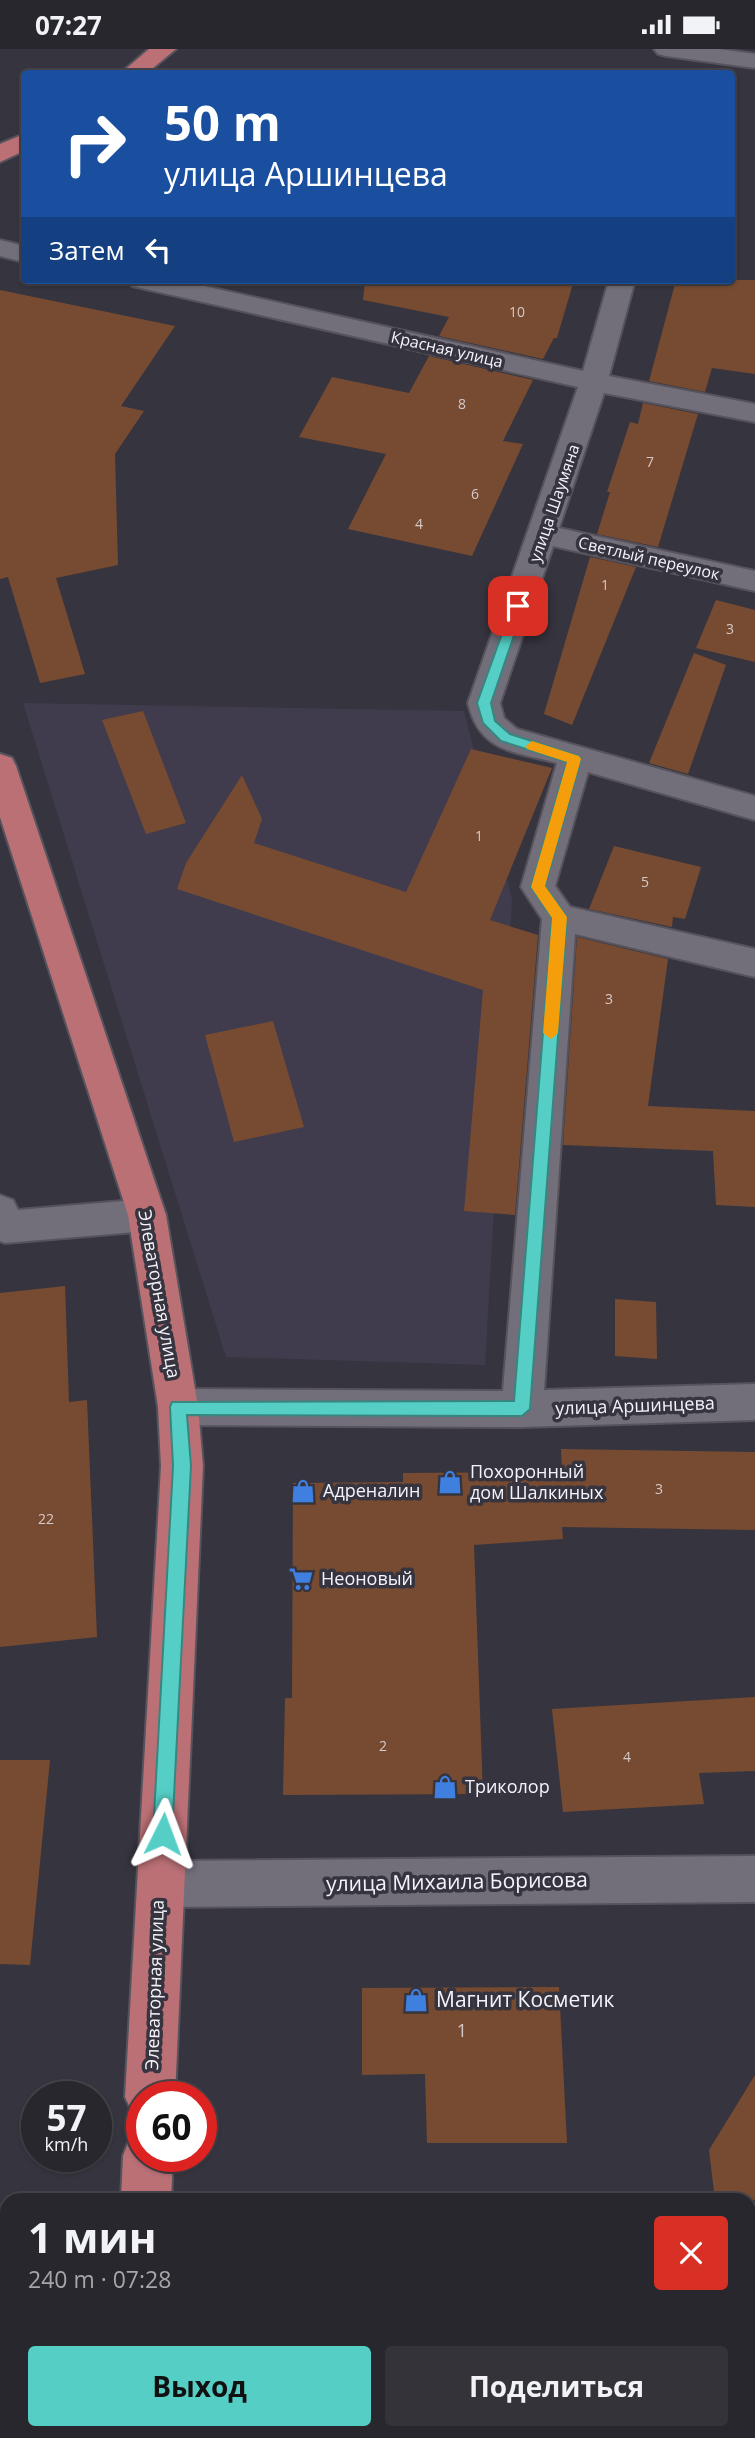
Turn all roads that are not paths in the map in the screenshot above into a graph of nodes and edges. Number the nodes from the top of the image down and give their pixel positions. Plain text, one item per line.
1 (164, 49) edge
2 (678, 56) edge
3 (755, 61) edge
4 (137, 70) edge
5 (21, 143) edge
6 (0, 154) edge
7 (0, 248) edge
8 (21, 253) edge
9 (159, 284) edge
10 (621, 284) edge
11 (594, 382) junction
12 (755, 414) edge
13 (543, 534) junction
14 (755, 581) edge
15 (575, 759) junction
16 (0, 766) edge
17 (755, 808) edge
18 (559, 917) junction
19 (755, 963) edge
20 (0, 1211) edge
21 (147, 1215) junction
22 (755, 1402) edge
23 (178, 1407) junction
24 (522, 1409) junction
25 (755, 1879) edge
26 (160, 1884) junction
27 (151, 2081) edge
28 (147, 2172) edge
29 (146, 2193) edge

1 - 4 main road
2 - 3 street
5 - 6 main road
7 - 8 street
9 - 11 street, Красная улица
10 - 11 street, улица Шаумяна
11 - 12 street, Красная улица
11 - 13 street, улица Шаумяна
13 - 14 street, Светлый переулок
13 - 15 street, улица Шаумяна
15 - 17 street
15 - 18 street
16 - 21 main road, Элеваторная улица
18 - 19 street
18 - 24 street
20 - 21 street
21 - 23 main road, Элеваторная улица
22 - 24 street, улица Аршинцева
23 - 24 street, улица Аршинцева
23 - 26 main road, Элеваторная улица
25 - 26 street, улица Михаила Борисова
26 - 27 main road, Элеваторная улица
28 - 29 main road

